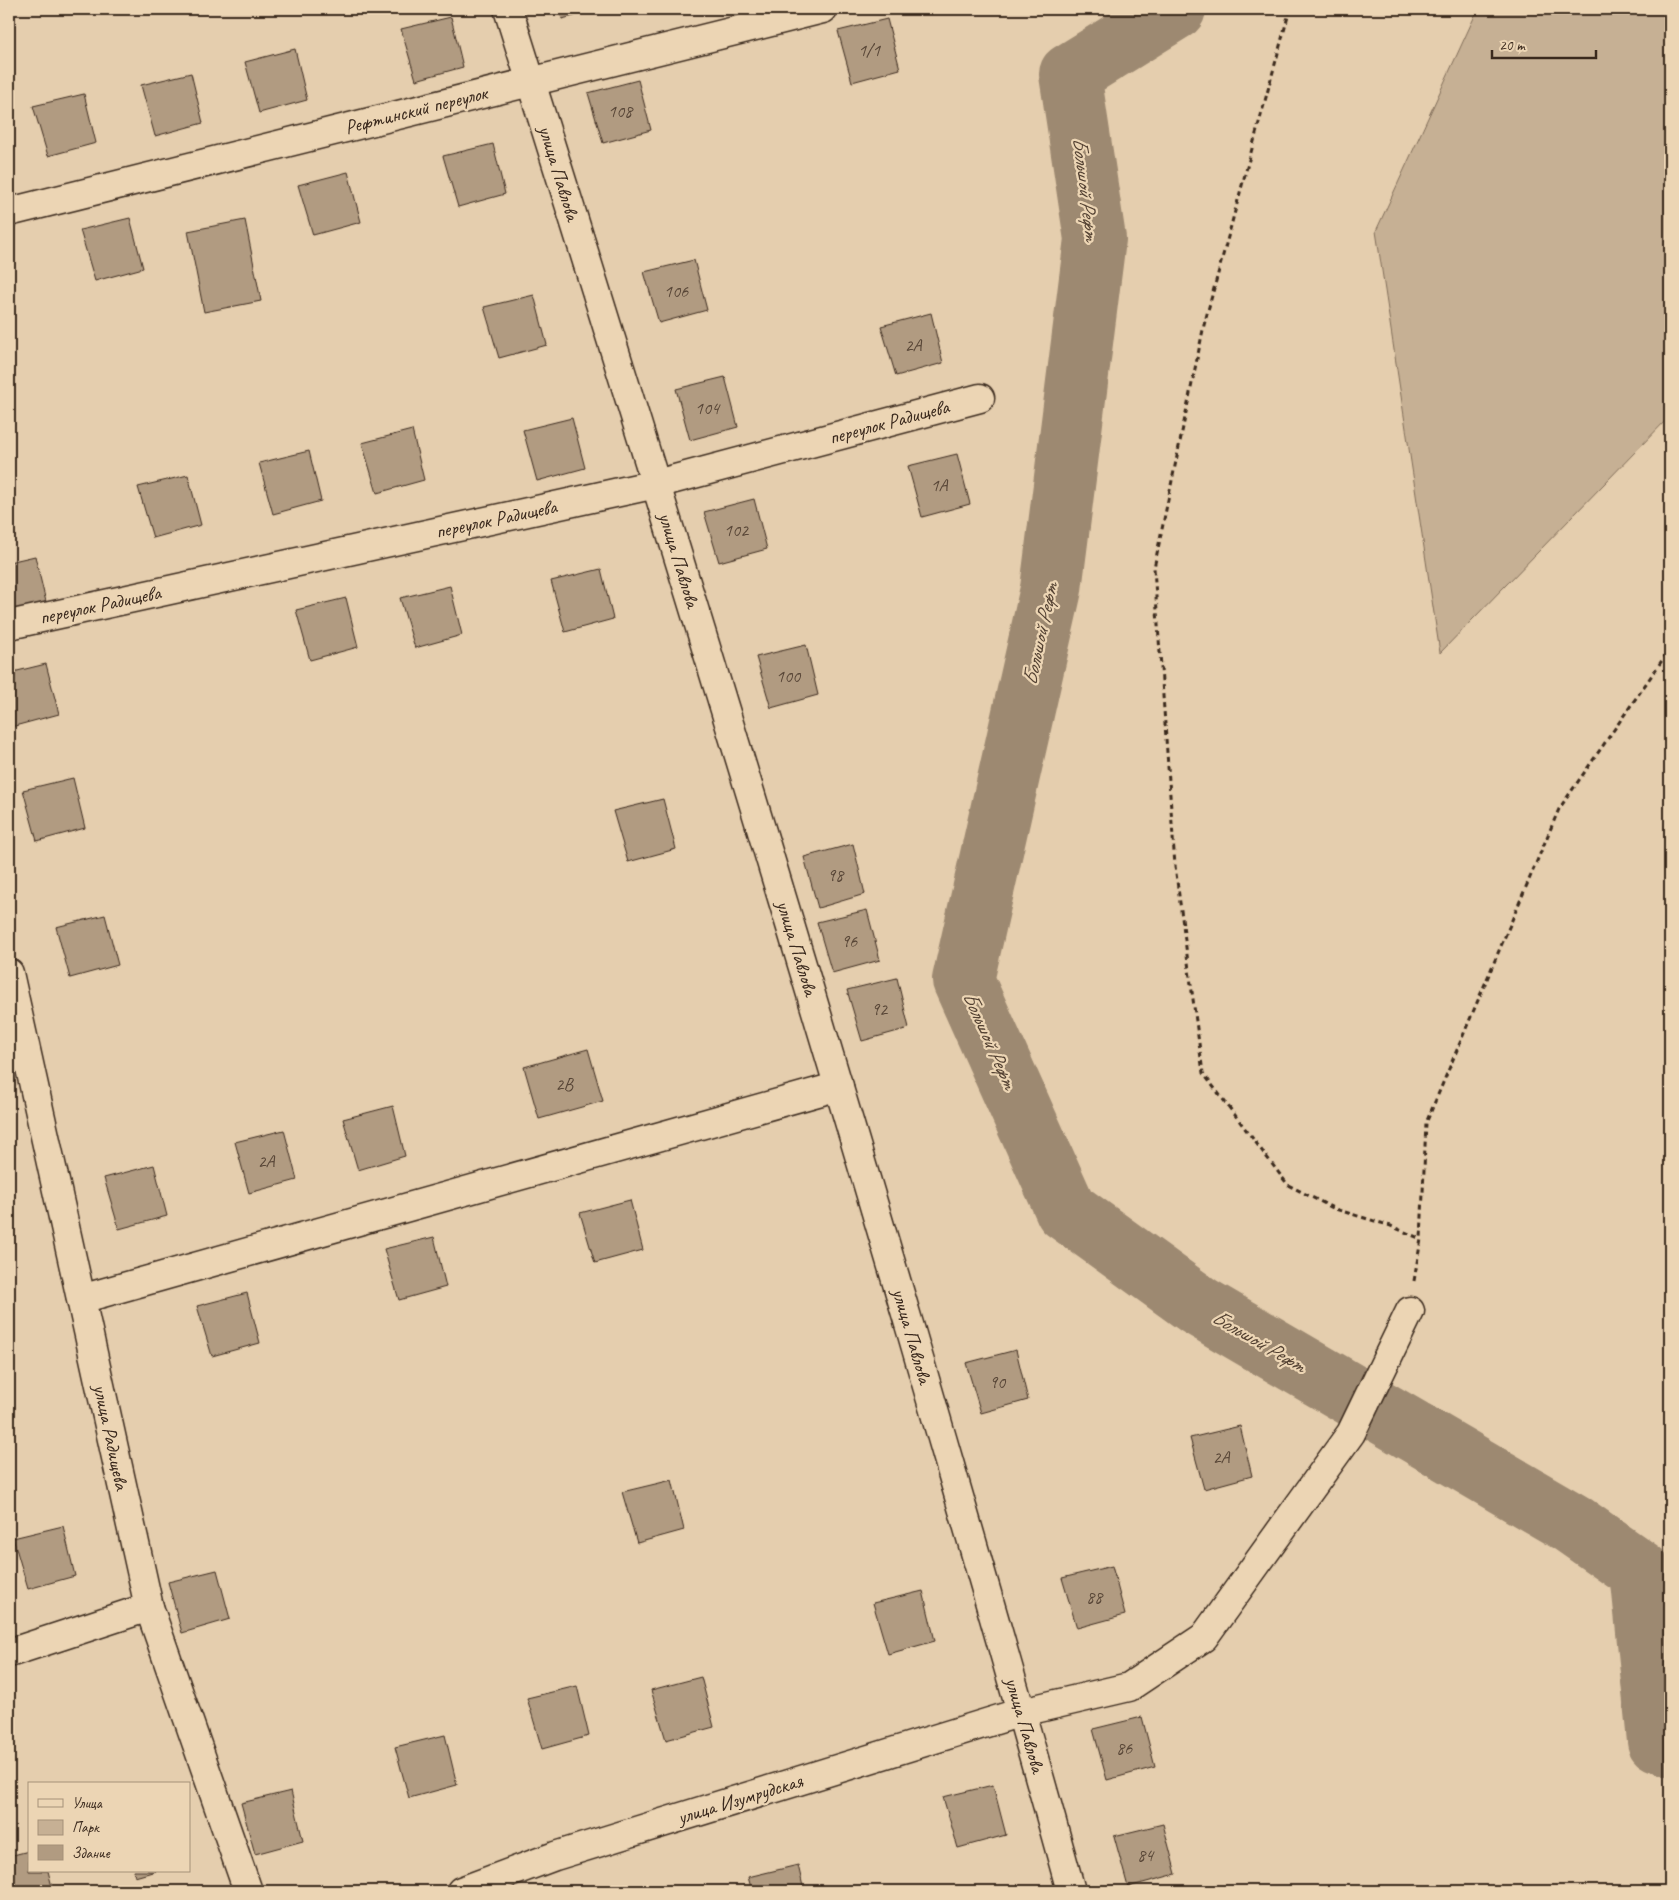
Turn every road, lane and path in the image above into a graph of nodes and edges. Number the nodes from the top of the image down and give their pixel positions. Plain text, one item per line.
1 (508, 9) edge
2 (823, 9) edge
3 (1290, 9) edge
4 (530, 81) junction
5 (9, 212) edge
6 (980, 398) dead end
7 (656, 484) junction
8 (9, 625) edge
9 (1670, 650) edge
10 (9, 973) edge
11 (19, 1069) edge
12 (839, 1086) junction
13 (1421, 1239) junction
14 (81, 1299) junction
15 (1410, 1311) joint
16 (149, 1607) junction
17 (9, 1653) edge
18 (1022, 1712) junction
19 (248, 1891) edge
20 (461, 1891) edge
21 (1071, 1891) edge

1 - 4 street, улица Павлова
2 - 4 street, Рефтинский переулок
3 - 13 path
4 - 5 street, Рефтинский переулок
4 - 7 street, улица Павлова
6 - 7 street, переулок Радищева
7 - 8 street, переулок Радищева
7 - 12 street, улица Павлова
9 - 13 path
10 - 11 street, улица Радищева
11 - 14 street, улица Радищева
12 - 14 street
12 - 18 street, улица Павлова
13 - 15 path
14 - 16 street, улица Радищева
15 - 18 street, улица Изумрудская
16 - 17 street
16 - 19 street, улица Радищева
18 - 20 street, улица Изумрудская
18 - 21 street, улица Павлова

